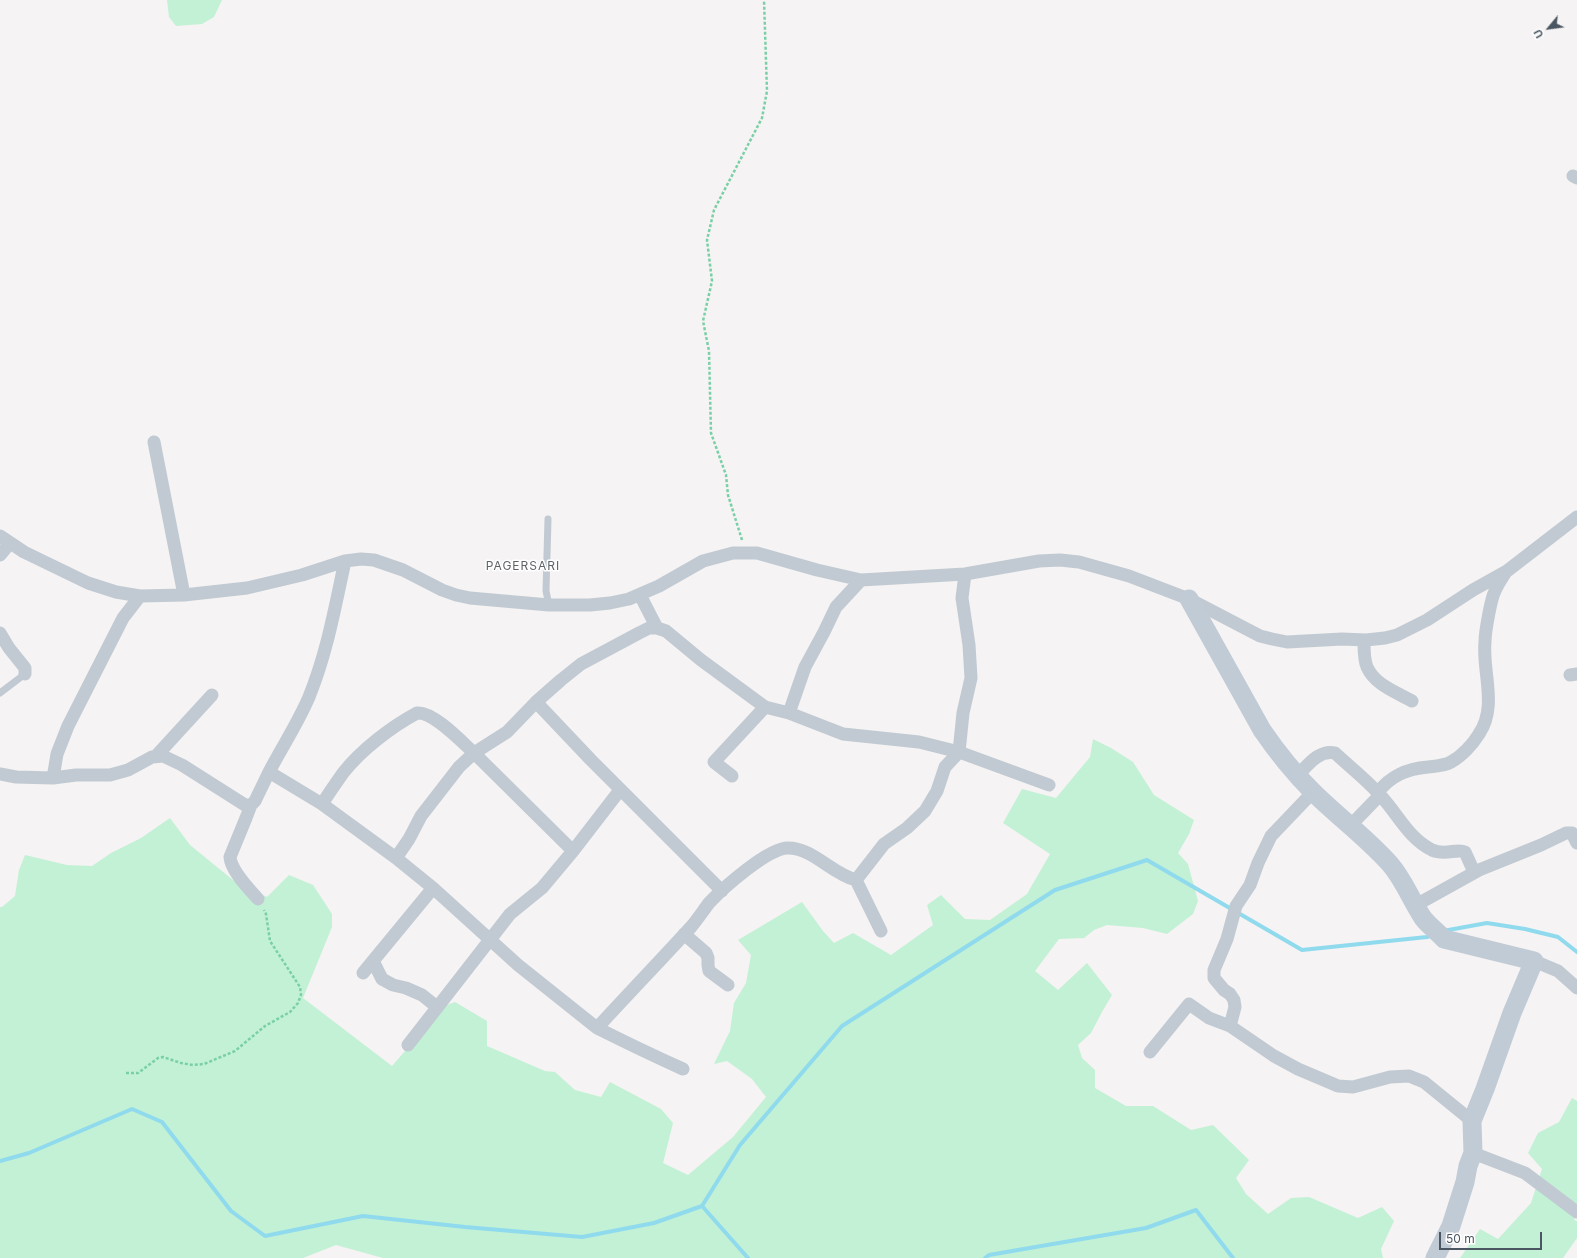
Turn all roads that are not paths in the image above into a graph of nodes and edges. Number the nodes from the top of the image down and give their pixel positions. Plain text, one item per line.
1 (154, 442) dead end
2 (1577, 517) edge
3 (548, 519) dead end
4 (5, 539) edge
5 (0, 555) edge
6 (345, 561) junction
7 (1507, 571) junction
8 (965, 574) junction
9 (861, 580) junction
10 (184, 595) junction
11 (640, 595) junction
12 (140, 596) junction
13 (1188, 599) junction
14 (549, 605) junction
15 (656, 628) junction
16 (0, 633) edge
17 (1366, 640) junction
18 (25, 674) joint
19 (0, 693) edge
20 (212, 695) dead end
21 (1412, 701) dead end
22 (536, 702) junction
23 (765, 707) junction
24 (789, 714) junction
25 (959, 752) junction
26 (474, 753) junction
27 (157, 755) junction
28 (268, 772) junction
29 (0, 774) edge
30 (732, 776) dead end
31 (1297, 776) junction
32 (53, 778) junction
33 (1049, 785) dead end
34 (620, 790) junction
35 (1313, 792) junction
36 (1379, 793) junction
37 (251, 804) junction
38 (322, 804) junction
39 (1350, 826) junction
40 (1577, 843) edge
41 (573, 851) junction
42 (396, 858) junction
43 (1474, 872) junction
44 (856, 880) junction
45 (433, 888) junction
46 (722, 891) junction
47 (258, 899) road end
48 (1416, 905) junction
49 (881, 931) dead end
50 (684, 934) junction
51 (489, 940) junction
52 (1534, 961) junction
53 (373, 962) junction
54 (364, 973) dead end
55 (728, 986) dead end
56 (1577, 988) edge
57 (437, 1007) junction
58 (1230, 1026) junction
59 (597, 1028) junction
60 (408, 1045) dead end
61 (1150, 1052) dead end
62 (683, 1069) dead end
63 (1472, 1121) junction
64 (1473, 1153) junction
65 (1577, 1212) edge
66 (1435, 1258) edge

1 - 10 street
2 - 7 street
3 - 14 lane
4 - 5 street
4 - 12 street
6 - 10 street
6 - 14 street
6 - 28 street
7 - 17 street
7 - 36 street
8 - 9 street
8 - 13 street
8 - 25 street
9 - 11 street
9 - 24 street
10 - 12 street
11 - 14 street
11 - 15 street
12 - 32 street
13 - 17 street
13 - 31 street
15 - 22 street
15 - 23 street
16 - 18 street
17 - 21 street
18 - 19 lane
20 - 27 street
22 - 26 street
22 - 34 street
23 - 24 street
23 - 30 street
24 - 25 street
25 - 33 street
25 - 44 street
26 - 38 street
26 - 41 street
26 - 42 street
27 - 32 street
27 - 37 street
28 - 37 street
28 - 38 street
29 - 32 street
31 - 35 street
31 - 36 street
34 - 41 street
34 - 46 street
35 - 39 street
35 - 58 street
36 - 39 street
36 - 43 street
37 - 47 street
38 - 42 street
39 - 48 street
40 - 43 street
41 - 51 street
42 - 45 street
43 - 48 street
44 - 46 street
44 - 49 street
45 - 51 street
45 - 53 street
46 - 50 street
48 - 52 street
50 - 55 street
50 - 59 street
51 - 57 street
51 - 59 street
52 - 56 street
52 - 63 street
53 - 54 street
53 - 57 street
57 - 60 street
58 - 61 street
58 - 63 street
59 - 62 street
63 - 64 street
64 - 65 street
64 - 66 street

